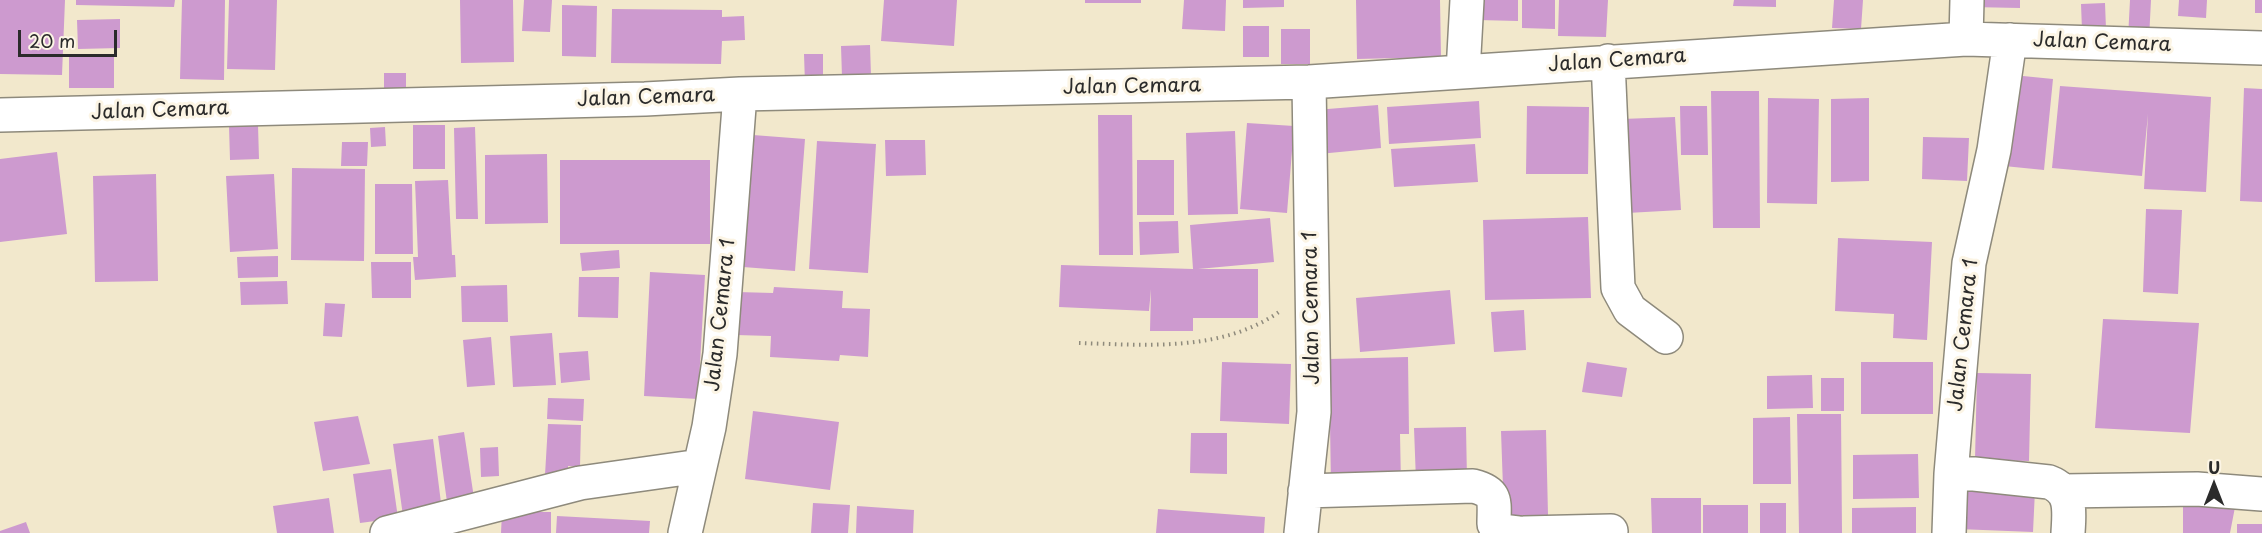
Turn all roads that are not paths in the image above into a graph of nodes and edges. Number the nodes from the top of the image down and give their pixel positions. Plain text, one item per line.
1 (1467, 0) edge
2 (1966, 0) edge
3 (1966, 39) junction
4 (2010, 40) junction
5 (2262, 48) edge
6 (1608, 61) junction
7 (1463, 72) junction
8 (1309, 82) junction
9 (740, 94) junction
10 (0, 115) edge
11 (1665, 337) dead end
12 (700, 466) junction
13 (1951, 474) junction
14 (1305, 491) junction
15 (2063, 491) junction
16 (2262, 494) edge
17 (1611, 531) dead end
18 (387, 533) edge
19 (685, 533) edge
20 (1301, 533) edge
21 (1518, 533) edge
22 (1524, 533) edge
23 (1949, 533) edge
24 (2068, 533) edge

1 - 7 street
2 - 3 street
3 - 4 street, Jalan Cemara
3 - 6 street, Jalan Cemara
4 - 5 street, Jalan Cemara
4 - 13 street, Jalan Cemara 1
6 - 7 street, Jalan Cemara
6 - 11 street
7 - 8 street, Jalan Cemara
8 - 9 street, Jalan Cemara
8 - 14 street, Jalan Cemara 1
9 - 10 street, Jalan Cemara
9 - 12 street, Jalan Cemara 1
12 - 18 street
12 - 19 street, Jalan Cemara 1
13 - 15 street
13 - 23 street, Jalan Cemara 1
14 - 20 street, Jalan Cemara 1
14 - 21 street
15 - 16 street
15 - 24 street
17 - 22 street

